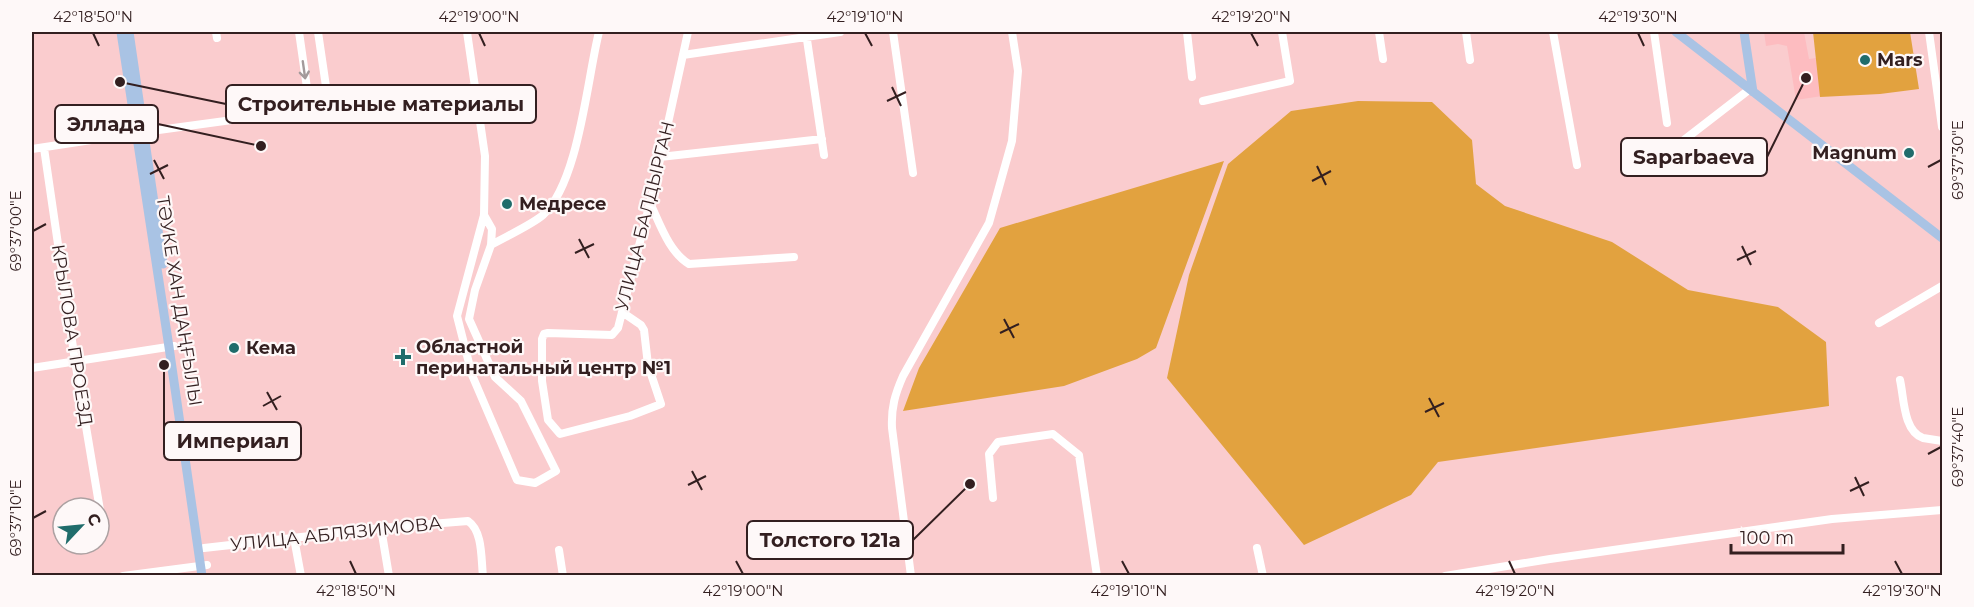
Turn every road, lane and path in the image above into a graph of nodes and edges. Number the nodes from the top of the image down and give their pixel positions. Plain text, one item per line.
1 (121, 32) edge
2 (129, 32) edge
3 (299, 32) edge
4 (318, 32) edge
5 (467, 32) edge
6 (599, 32) edge
7 (687, 32) edge
8 (840, 32) edge
9 (893, 32) edge
10 (1012, 32) edge
11 (1187, 32) edge
12 (1282, 32) edge
13 (1379, 32) edge
14 (1466, 32) edge
15 (1553, 32) edge
16 (1654, 32) edge
17 (1676, 32) edge
18 (1743, 32) edge
19 (1929, 32) edge
20 (806, 34) edge
21 (683, 55) junction
22 (1383, 59) dead end
23 (1470, 60) dead end
24 (1938, 75) edge
25 (1192, 77) dead end
26 (476, 87) junction
27 (1751, 90) junction
28 (1203, 100) dead end
29 (329, 106) junction
30 (310, 109) junction
31 (1667, 123) dead end
32 (1942, 127) edge
33 (140, 132) junction
34 (822, 139) junction
35 (1684, 140) dead end
36 (44, 148) junction
37 (32, 149) edge
38 (824, 155) dead end
39 (660, 158) junction
40 (1577, 165) dead end
41 (913, 172) dead end
42 (650, 203) junction
43 (484, 215) junction
44 (1942, 238) edge
45 (490, 248) junction
46 (794, 257) dead end
47 (1942, 286) edge
48 (622, 312) junction
49 (1879, 323) dead end
50 (172, 346) junction
51 (75, 362) junction
52 (32, 368) edge
53 (1900, 380) dead end
54 (1942, 441) edge
55 (98, 496) edge
56 (993, 498) dead end
57 (1942, 510) edge
58 (381, 528) junction
59 (294, 538) junction
60 (204, 548) junction
61 (1257, 548) dead end
62 (559, 550) dead end
63 (203, 569) edge
64 (123, 576) edge
65 (208, 576) edge
66 (301, 576) edge
67 (389, 576) edge
68 (483, 576) edge
69 (563, 576) edge
70 (911, 576) edge
71 (1097, 576) edge
72 (1263, 576) edge
73 (1445, 576) edge

1 - 33 main road, ТӘУКЕ ХАН ДАҢҒЫЛЫ
2 - 33 main road, ТӘУКЕ ХАН ДАҢҒЫЛЫ
3 -> 30 street
4 - 29 street
5 - 26 street
6 - 45 street
7 - 21 street, УЛИЦА БАЛДЫРГАН
8 - 20 street
9 - 41 street
10 - 70 street
11 - 25 street
12 - 28 street
13 - 22 street
14 - 23 street
15 - 40 street
16 - 31 street
17 - 27 main road
18 - 27 main road
19 - 24 street
20 - 21 street
20 - 34 street
21 - 39 street, УЛИЦА БАЛДЫРГАН
24 - 32 street
26 - 29 street
26 - 43 street
27 - 35 street
27 - 44 main road
29 - 30 street
30 - 33 street
33 - 36 street
33 - 50 main road, ТӘУКЕ ХАН ДАҢҒЫЛЫ
34 - 38 street
34 - 39 street
36 - 37 street
36 - 51 street, КРЫЛОВА ПРОЕЗД
39 - 42 street, УЛИЦА БАЛДЫРГАН
42 - 46 street
42 - 48 street, УЛИЦА БАЛДЫРГАН
43 - 45 street
43 - 45 street
47 - 49 street
48 - 48 street, УЛИЦА БАЛДЫРГАН
50 - 51 street
50 - 60 main road, ТӘУКЕ ХАН ДАҢҒЫЛЫ
50 - 63 main road, ТӘУКЕ ХАН ДАҢҒЫЛЫ
51 - 52 street
51 - 55 street, КРЫЛОВА ПРОЕЗД
53 - 54 street
56 - 71 street
57 - 73 street
58 - 59 street, УЛИЦА АБЛЯЗИМОВА
58 - 67 street
58 - 68 street, УЛИЦА АБЛЯЗИМОВА
59 - 60 street, УЛИЦА АБЛЯЗИМОВА
59 - 66 street
60 - 63 main road, ТӘУКЕ ХАН ДАҢҒЫЛЫ
61 - 72 street
62 - 69 street
63 - 64 street
63 - 65 main road, ТӘУКЕ ХАН ДАҢҒЫЛЫ

